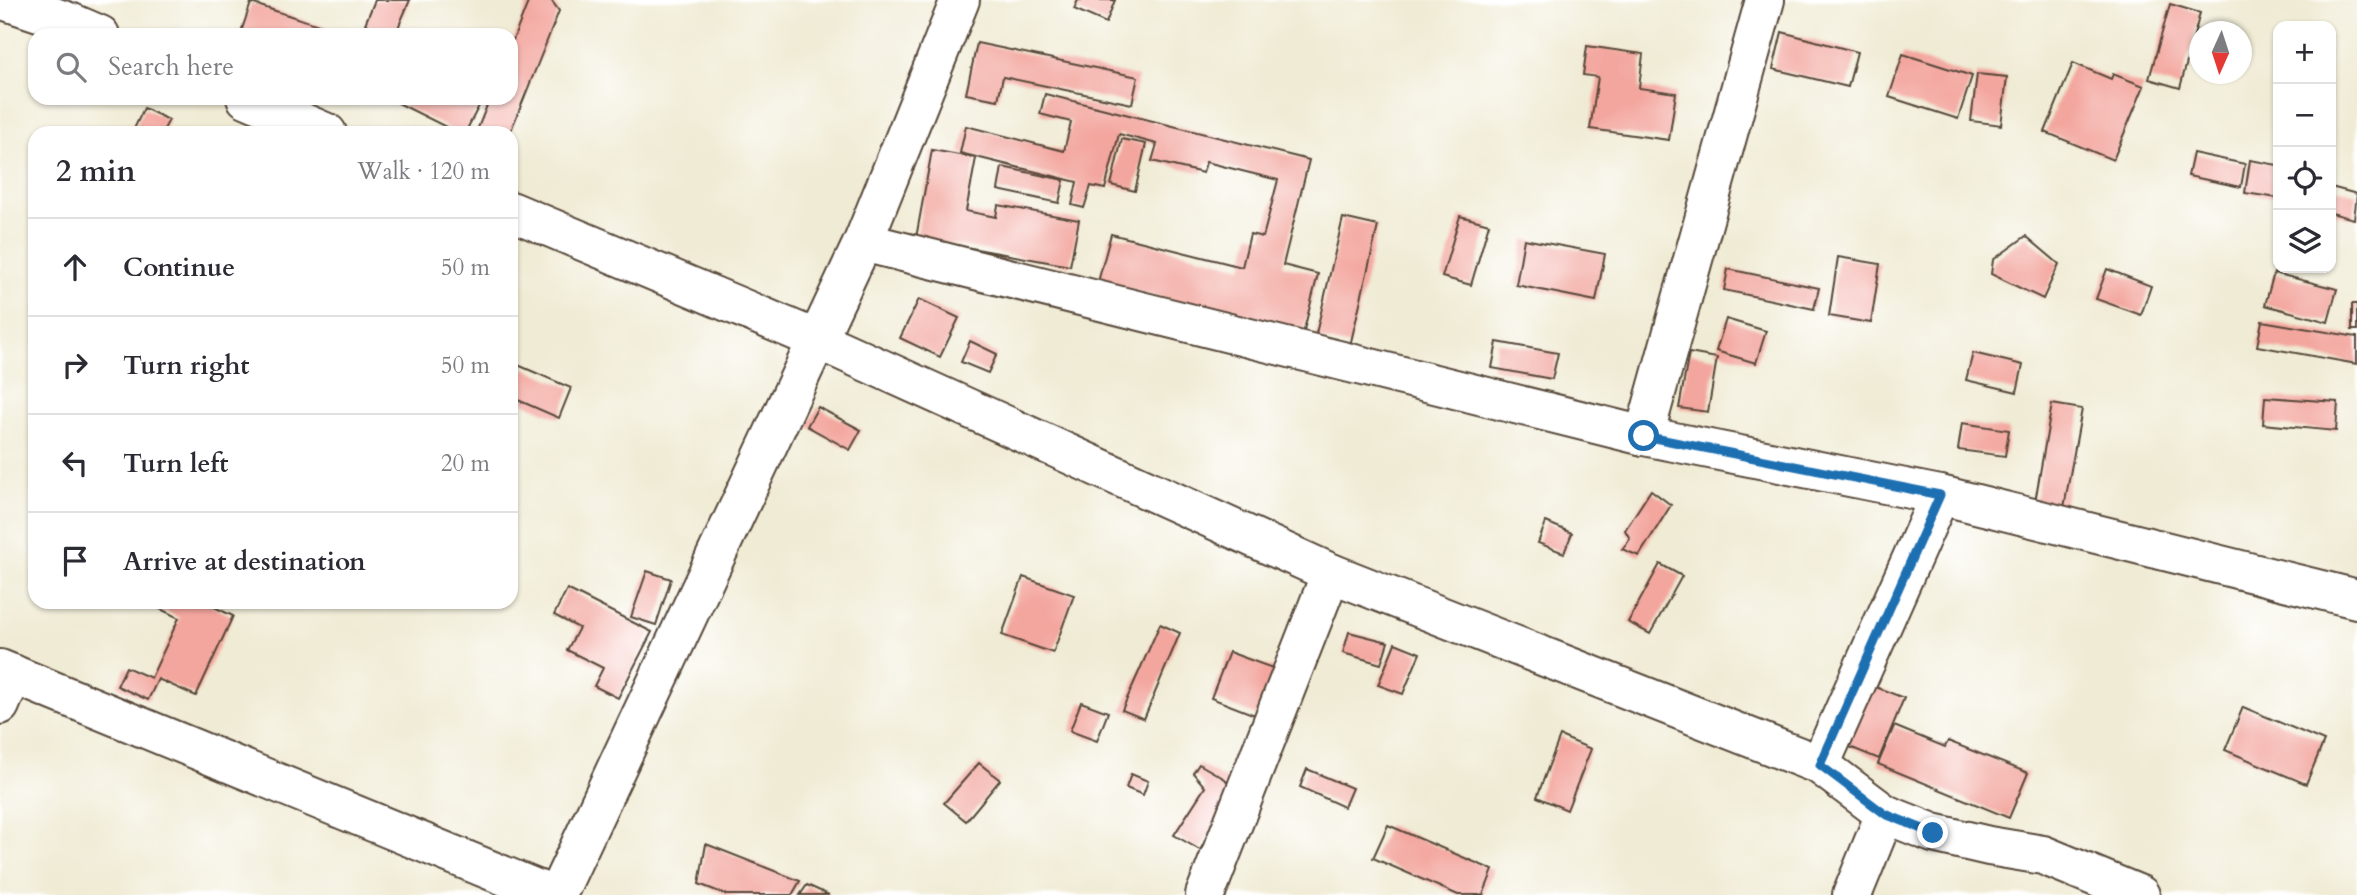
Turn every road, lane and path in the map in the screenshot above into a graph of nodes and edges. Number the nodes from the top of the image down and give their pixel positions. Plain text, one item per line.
1 (3, 0) edge
2 (960, 0) edge
3 (1765, 0) edge
4 (84, 28) edge
5 (262, 105) edge
6 (311, 126) edge
7 (518, 214) edge
8 (863, 242) junction
9 (818, 340) junction
10 (1644, 436) junction
11 (1940, 495) junction
12 (1331, 573) junction
13 (2357, 599) edge
14 (4, 683) edge
15 (1820, 765) junction
16 (1885, 814) junction
17 (551, 895) edge
18 (557, 895) edge
19 (1205, 895) edge
20 (1852, 895) edge
21 (2140, 895) edge

1 - 4 street
2 - 8 street
3 - 10 street
5 - 6 street
7 - 9 street
8 - 9 street
8 - 10 street
9 - 12 street
9 - 18 street
10 - 11 street
11 - 13 street
11 - 15 street
12 - 15 street
12 - 19 street
14 - 17 street
15 - 16 street
16 - 20 street
16 - 21 street

